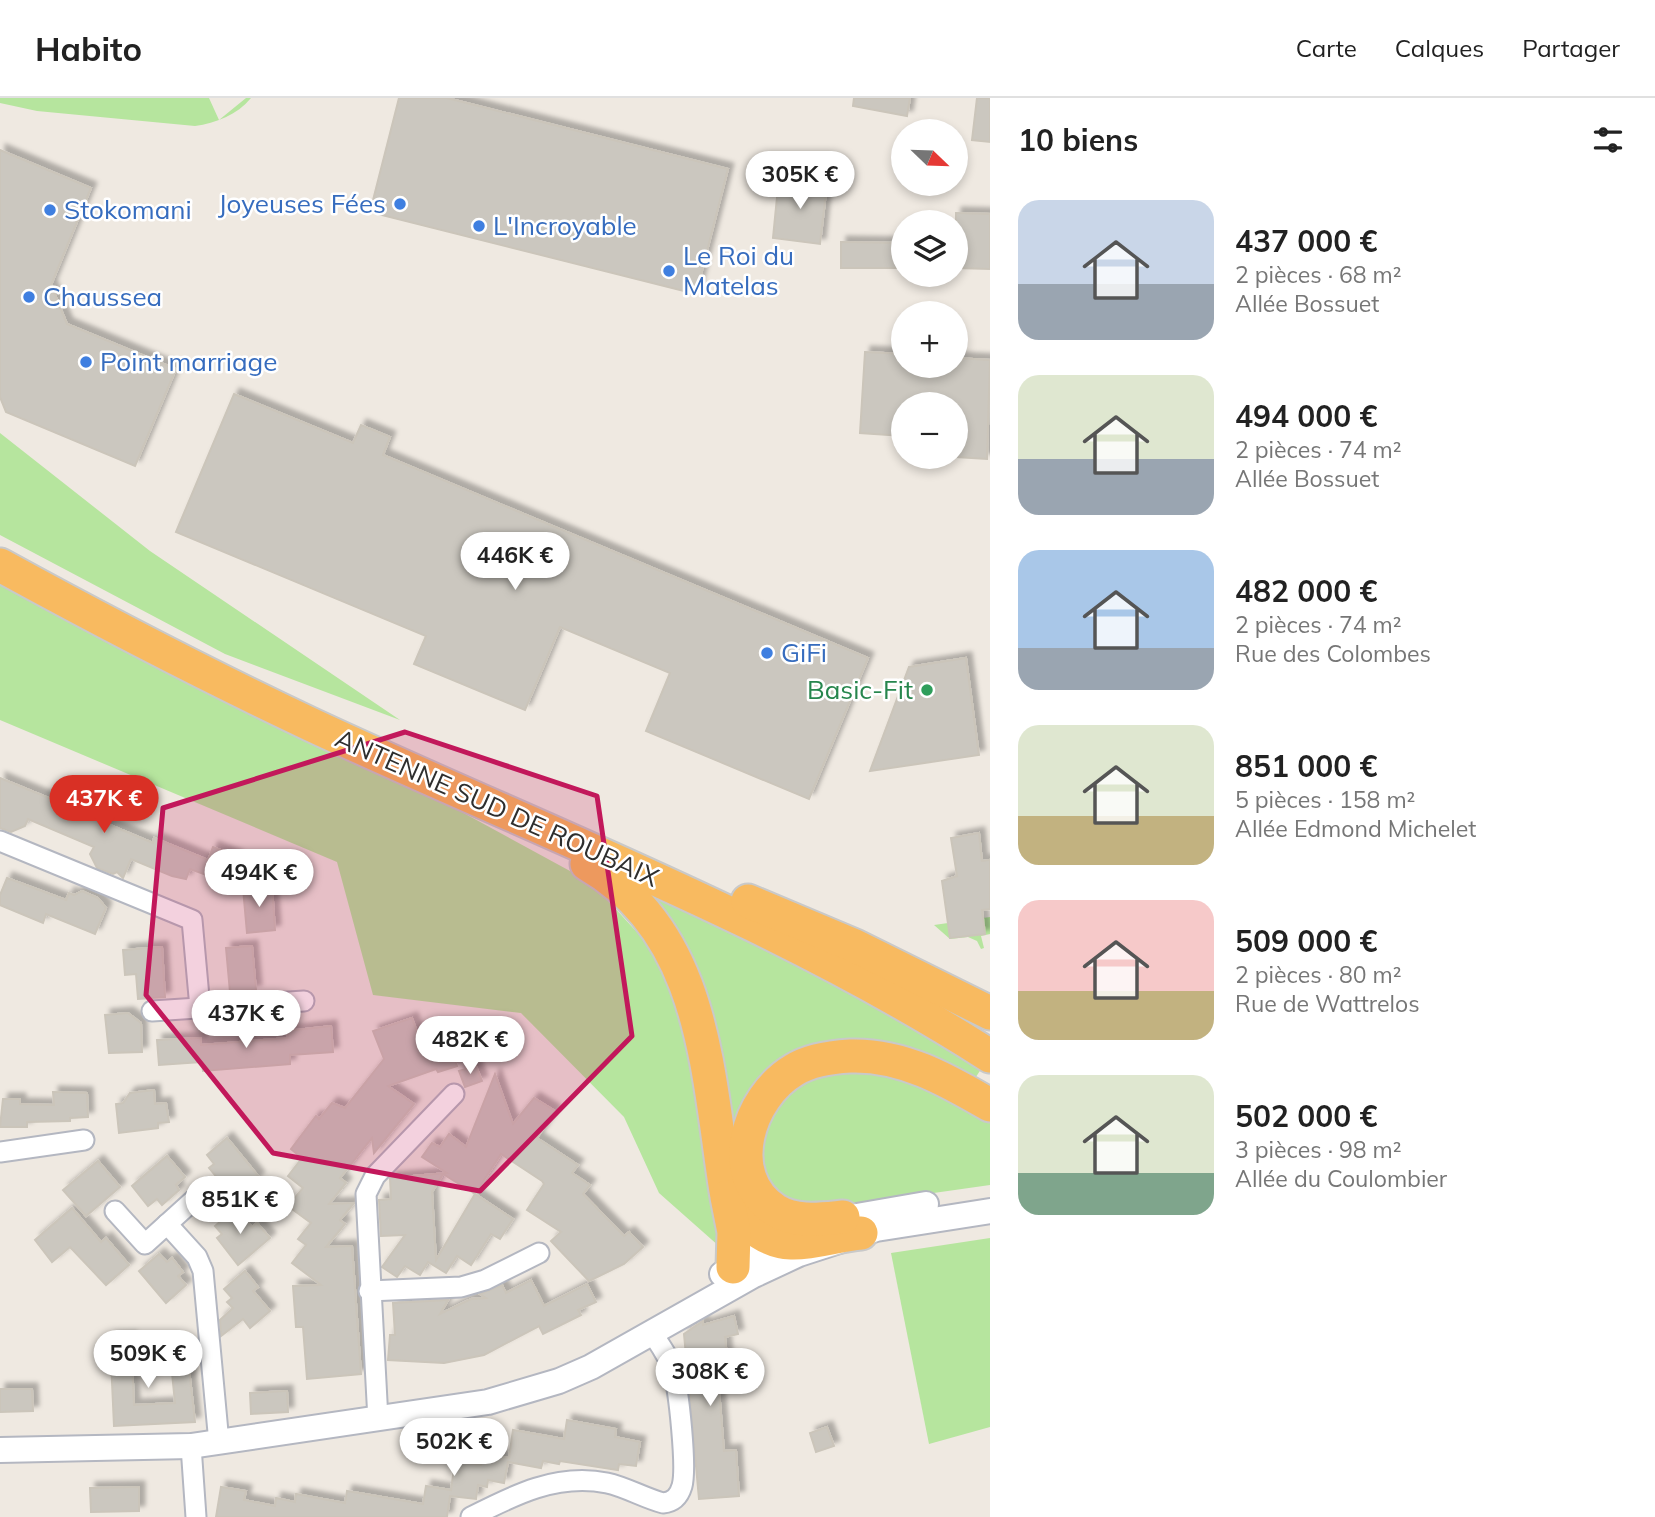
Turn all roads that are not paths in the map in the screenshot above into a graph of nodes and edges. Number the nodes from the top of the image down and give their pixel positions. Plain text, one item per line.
1 (0, 551) edge
2 (0, 565) edge
3 (413, 769) junction
4 (0, 841) edge
5 (644, 859) junction
6 (304, 1001) dead end
7 (200, 1008) junction
8 (152, 1011) dead end
9 (990, 1013) edge
10 (990, 1040) edge
11 (990, 1056) edge
12 (454, 1094) dead end
13 (990, 1105) edge
14 (84, 1140) dead end
15 (0, 1152) edge
16 (207, 1188) dead end
17 (726, 1191) junction
18 (990, 1195) edge
19 (990, 1210) edge
20 (115, 1211) dead end
21 (167, 1224) junction
22 (853, 1225) junction
23 (778, 1240) junction
24 (540, 1252) dead end
25 (733, 1267) junction
26 (369, 1291) junction
27 (652, 1333) junction
28 (378, 1420) junction
29 (219, 1443) junction
30 (191, 1446) junction
31 (0, 1450) edge
32 (196, 1517) edge
33 (471, 1517) edge

1 - 5 highway, ANTENNE SUD DE ROUBAIX
2 - 3 highway, ANTENNE SUD DE ROUBAIX
3 - 11 highway, ANTENNE SUD DE ROUBAIX
3 - 17 highway
4 - 7 street
5 - 9 highway
5 - 10 highway, ANTENNE SUD DE ROUBAIX
6 - 7 street
7 - 8 street
12 - 26 street
13 - 22 highway
14 - 15 street
16 - 21 street
17 - 23 highway
17 - 25 highway
18 - 22 street
19 - 22 street
20 - 21 street
21 - 29 street
22 - 23 highway
22 - 27 street
23 - 25 street
24 - 26 street
25 - 27 street
26 - 28 street
27 - 28 street
27 - 33 street
28 - 29 street
29 - 30 street
30 - 31 street
30 - 32 street

